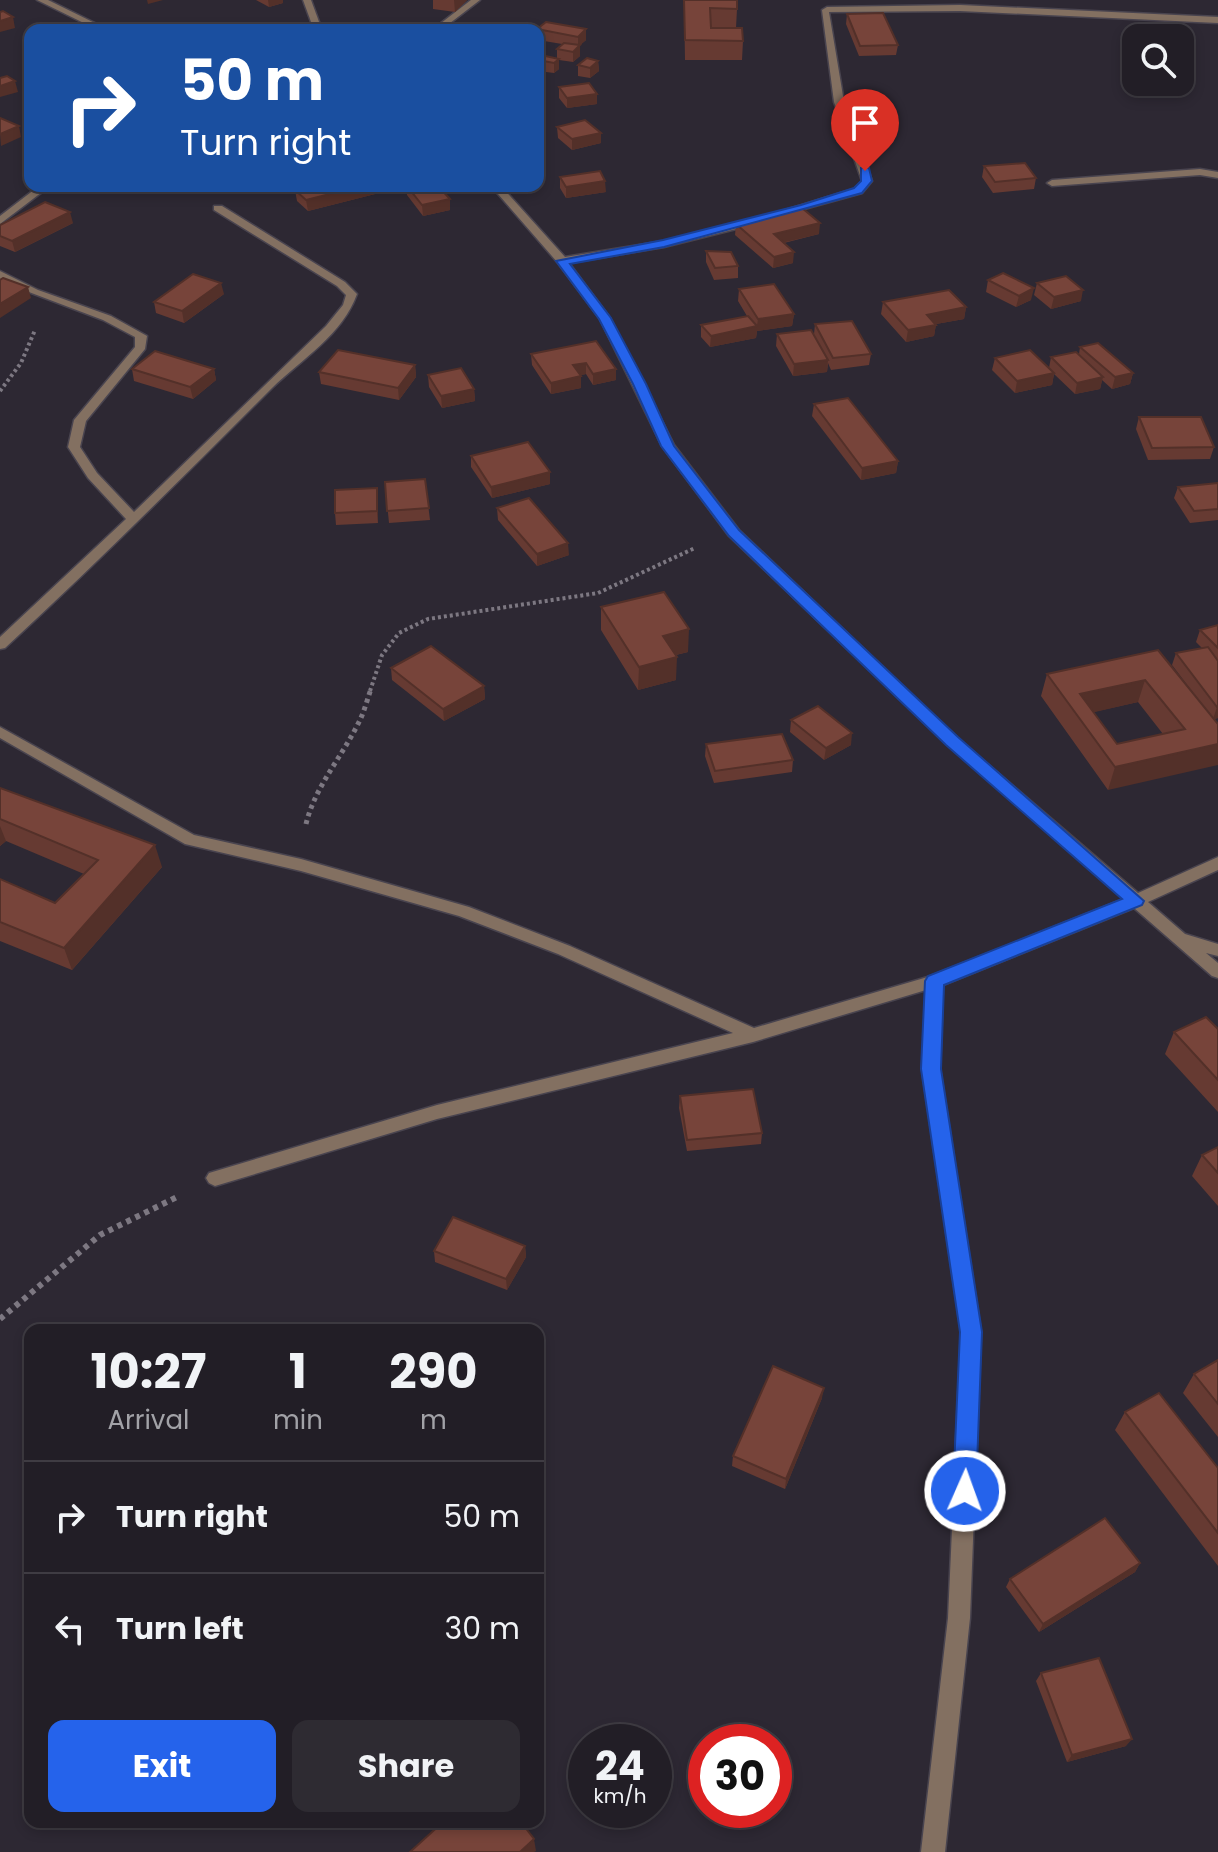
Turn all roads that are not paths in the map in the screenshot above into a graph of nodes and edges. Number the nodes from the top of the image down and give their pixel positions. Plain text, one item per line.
1 (41, 0) edge
2 (307, 0) edge
3 (476, 0) edge
4 (1065, 6) edge
5 (1218, 20) edge
6 (92, 24) edge
7 (316, 24) edge
8 (444, 24) edge
9 (1218, 175) edge
10 (1052, 183) dead end
11 (37, 192) edge
12 (501, 192) edge
13 (218, 208) dead end
14 (775, 216) edge
15 (760, 220) edge
16 (0, 221) edge
17 (562, 261) junction
18 (0, 274) edge
19 (133, 519) junction
20 (0, 645) edge
21 (0, 732) edge
22 (1218, 863) edge
23 (1135, 901) junction
24 (1180, 938) junction
25 (1218, 950) edge
26 (1218, 972) edge
27 (935, 981) junction
28 (753, 1035) junction
29 (215, 1178) road end
30 (933, 1852) edge

1 - 6 street
2 - 7 street
3 - 8 street
4 - 5 street
4 - 14 street
9 - 10 street
11 - 16 street
12 - 17 street
13 - 19 street
15 - 17 street
17 - 23 street
18 - 19 street
19 - 20 street
21 - 28 street
22 - 23 street
23 - 24 street
23 - 27 street
24 - 25 street
24 - 26 street
27 - 28 street
27 - 30 street
28 - 29 street

